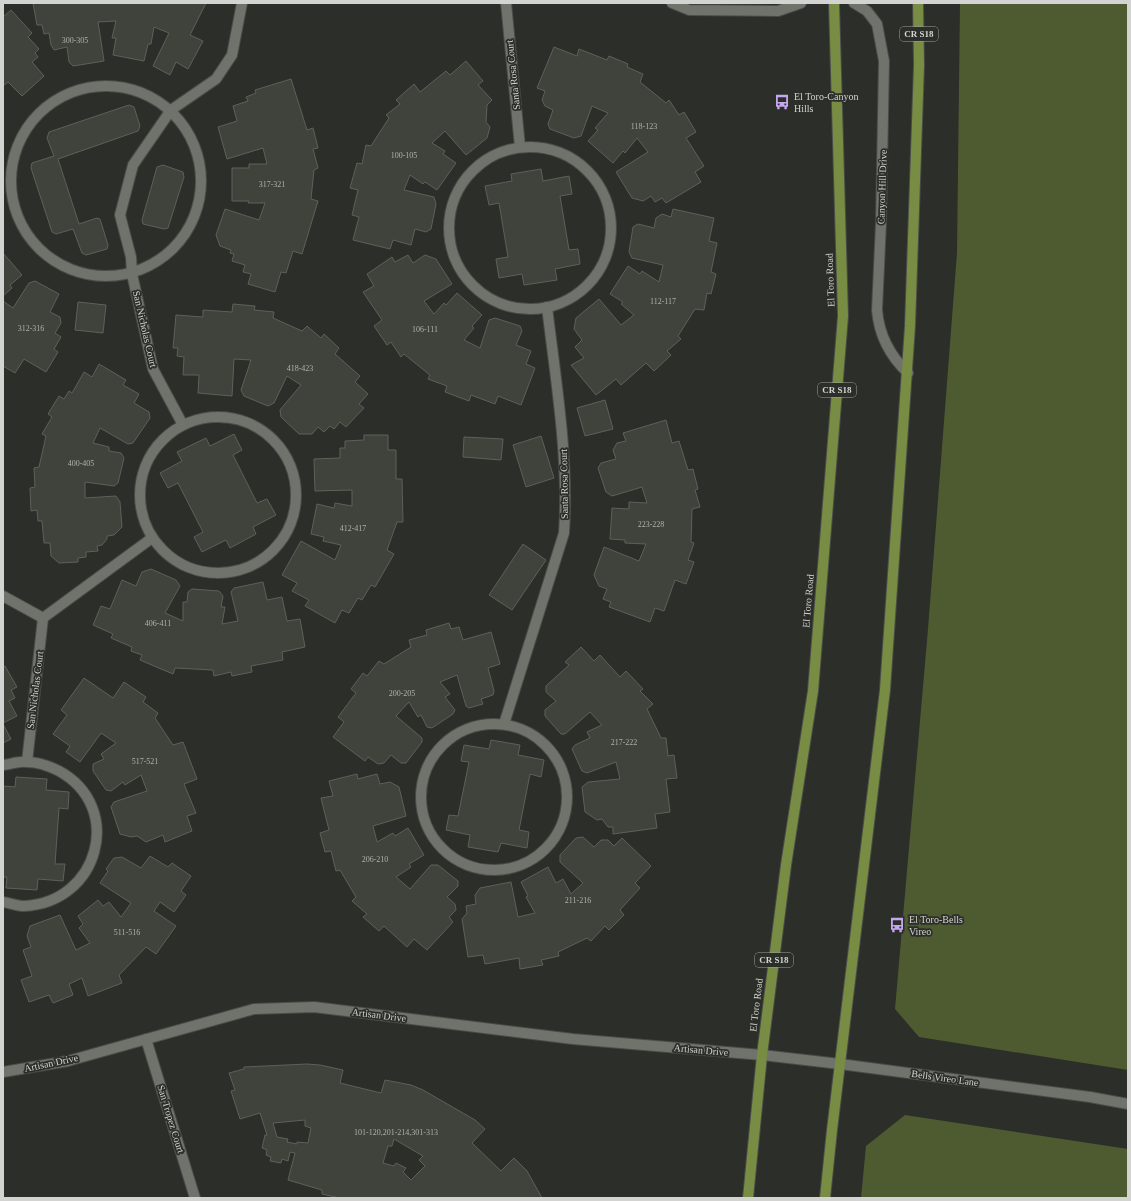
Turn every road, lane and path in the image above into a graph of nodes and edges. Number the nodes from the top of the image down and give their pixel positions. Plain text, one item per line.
1 (242, 3) edge
2 (506, 3) edge
3 (672, 3) edge
4 (801, 3) edge
5 (834, 3) edge
6 (854, 3) edge
7 (918, 3) edge
8 (171, 110) junction
9 (520, 147) junction
10 (132, 274) junction
11 (547, 307) junction
12 (908, 373) junction
13 (183, 425) junction
14 (152, 538) junction
15 (3, 596) edge
16 (43, 618) junction
17 (504, 724) junction
18 (27, 762) junction
19 (3, 765) edge
20 (3, 902) edge
21 (146, 1040) junction
22 (762, 1055) junction
23 (840, 1064) junction
24 (3, 1072) edge
25 (1128, 1104) edge
26 (195, 1198) edge
27 (748, 1198) edge
28 (825, 1198) edge

1 - 8 street, San Nicholas Court
2 - 9 street, Santa Rosa Court
3 - 4 street
5 - 22 main road, El Toro Road / CR S18
6 - 12 street, Canyon Hill Drive
7 - 12 main road, CR S18
8 - 10 street, San Nicholas Court
8 - 10 street
8 - 10 street
9 - 11 street
9 - 11 street
10 - 13 street, San Nicholas Court
11 - 17 street, Santa Rosa Court
12 - 23 main road, CR S18
13 - 14 street
13 - 14 street
14 - 16 street
15 - 16 street
16 - 18 street, San Nicholas Court
17 - 17 street
18 - 19 street
18 - 20 street
21 - 22 street, Artisan Drive
21 - 24 street, Artisan Drive
21 - 26 street, San Tropez Court
22 - 23 street, Bells Vireo Lane
22 - 27 main road, El Toro Road / CR S18
23 - 25 street, Bells Vireo Lane
23 - 28 main road, CR S18

